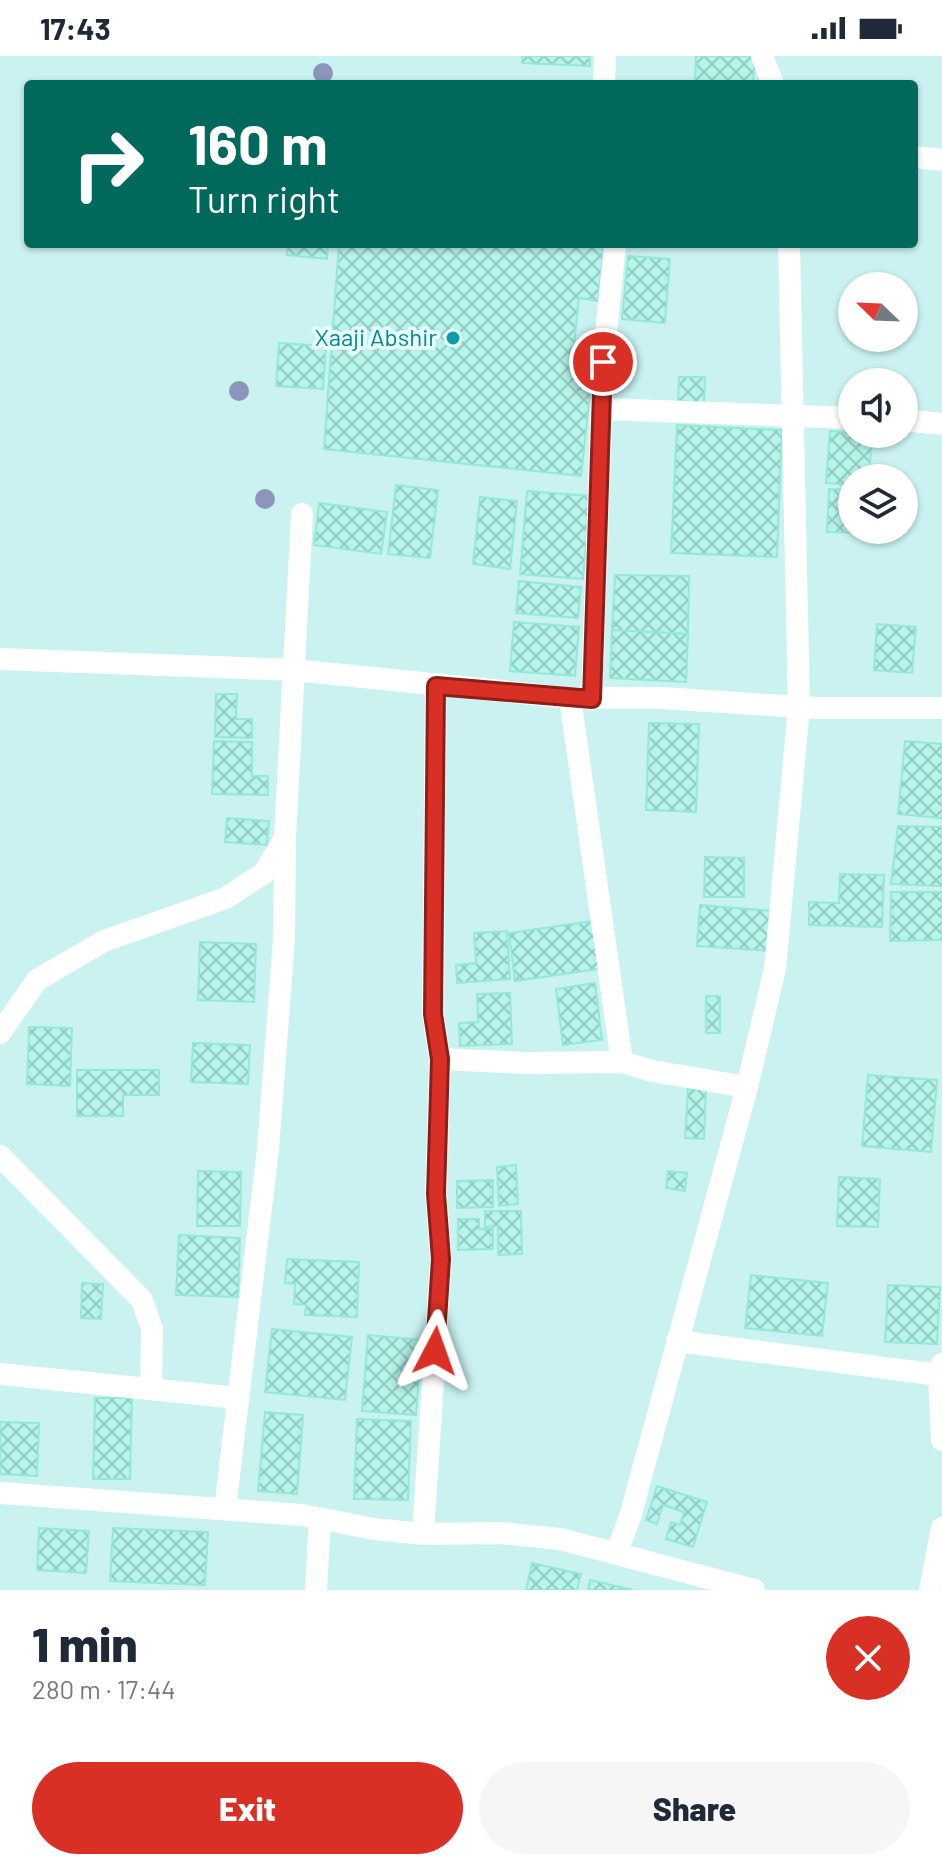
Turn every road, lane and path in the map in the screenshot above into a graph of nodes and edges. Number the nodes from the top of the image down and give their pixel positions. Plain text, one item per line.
1 (605, 56) edge
2 (762, 56) edge
3 (604, 80) edge
4 (771, 80) edge
5 (918, 157) edge
6 (942, 160) edge
7 (615, 248) edge
8 (789, 248) edge
9 (602, 409) junction
10 (795, 416) junction
11 (838, 418) edge
12 (918, 421) edge
13 (942, 424) edge
14 (302, 514) dead end
15 (0, 659) edge
16 (294, 670) junction
17 (436, 686) junction
18 (581, 699) junction
19 (799, 707) junction
20 (942, 708) edge
21 (285, 838) junction
22 (0, 1033) edge
23 (440, 1059) junction
24 (622, 1062) junction
25 (747, 1087) junction
26 (0, 1156) edge
27 (677, 1341) junction
28 (940, 1369) edge
29 (0, 1374) edge
30 (151, 1389) junction
31 (238, 1398) junction
32 (942, 1440) edge
33 (0, 1493) edge
34 (225, 1509) junction
35 (320, 1518) junction
36 (942, 1528) edge
37 (423, 1534) junction
38 (616, 1554) junction
39 (316, 1590) edge
40 (754, 1590) edge
41 (930, 1590) edge

1 - 3 street
2 - 4 street
5 - 6 street
7 - 9 street
8 - 10 street
9 - 10 street
9 - 18 street
10 - 11 street
10 - 19 street
12 - 13 street
14 - 16 street
15 - 16 street
16 - 17 street
16 - 21 street
17 - 18 street
17 - 23 street
18 - 19 street
18 - 24 street
19 - 20 street
19 - 25 street
21 - 22 street
21 - 31 street
23 - 24 street
23 - 37 street
24 - 25 street
25 - 27 street
26 - 30 street
27 - 28 street
27 - 38 street
28 - 32 street
29 - 30 street
30 - 31 street
31 - 34 street
33 - 34 street
34 - 35 street
35 - 37 street
35 - 39 street
36 - 41 street
37 - 38 street
38 - 40 street

